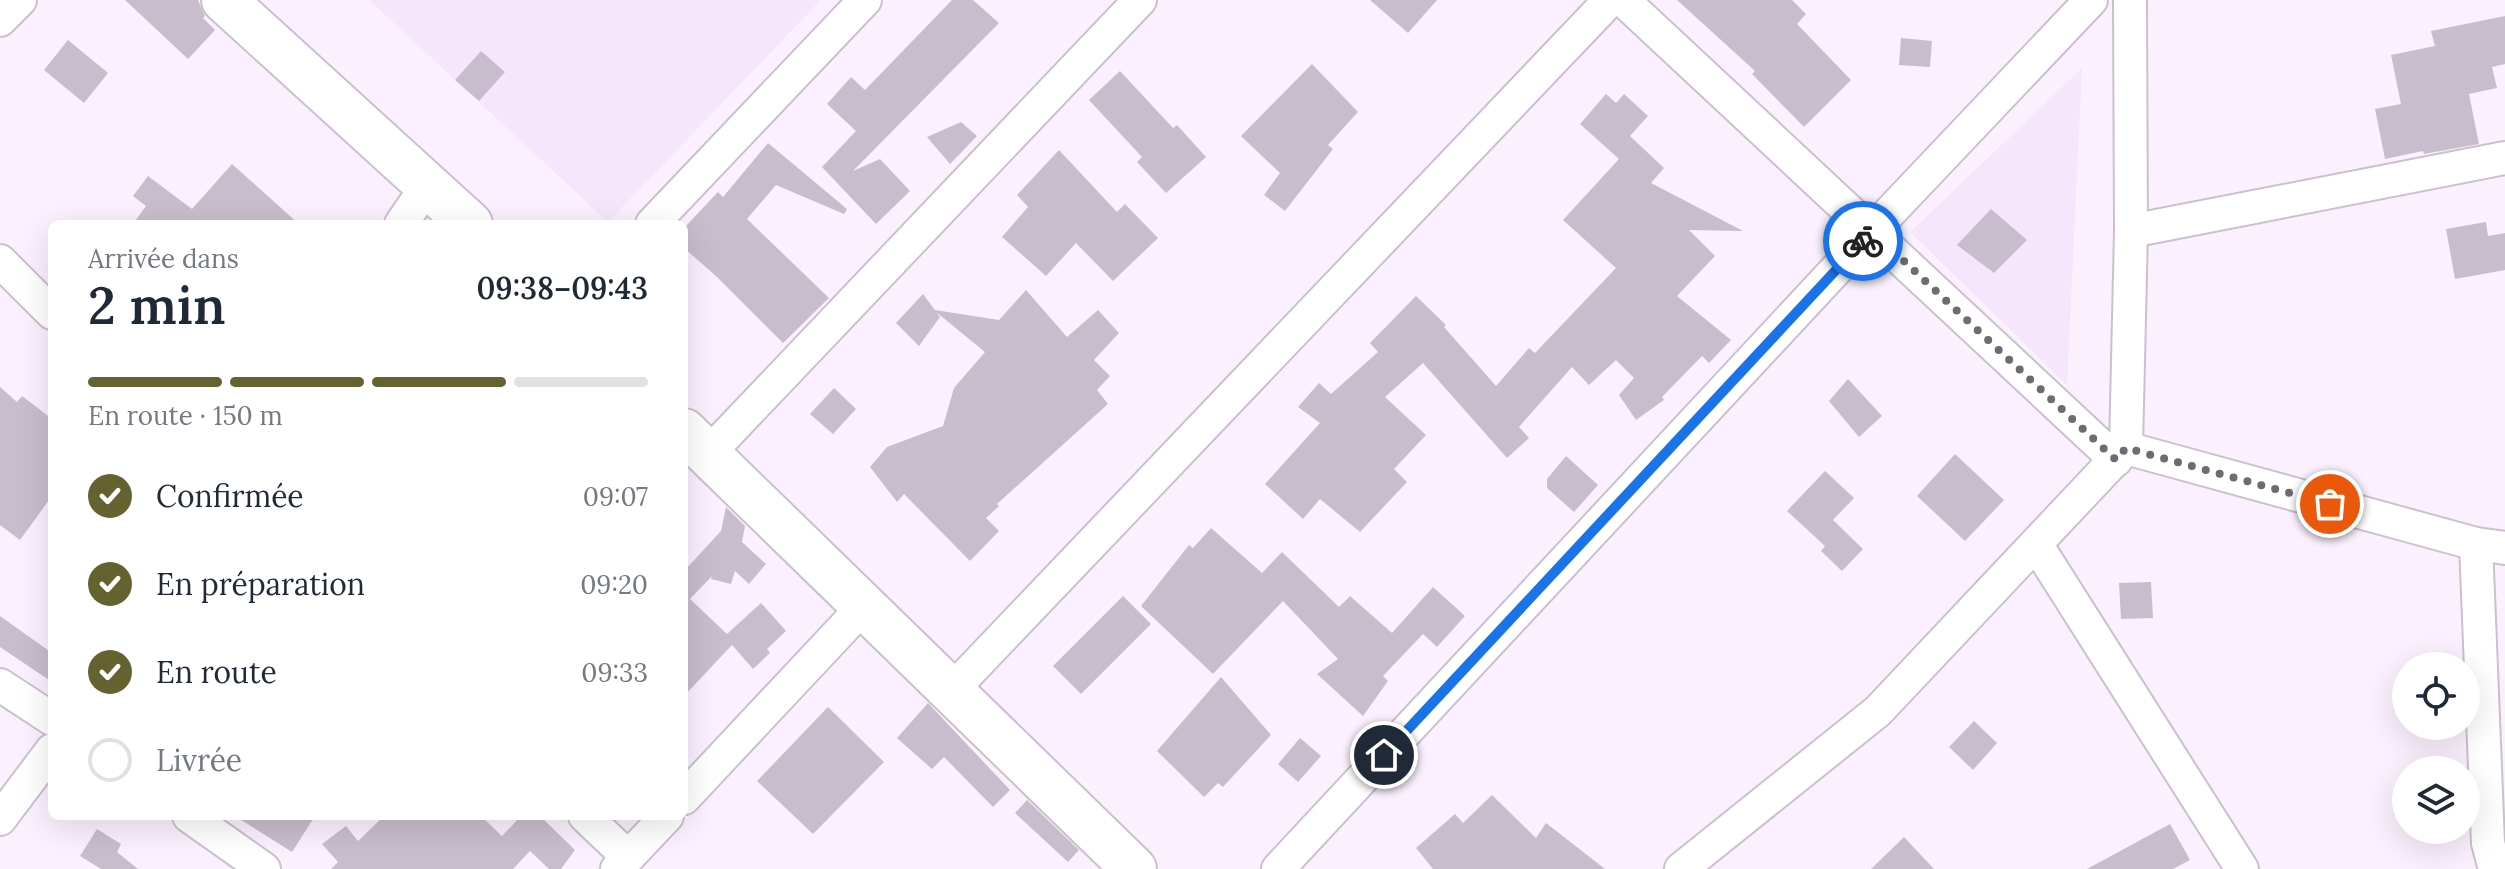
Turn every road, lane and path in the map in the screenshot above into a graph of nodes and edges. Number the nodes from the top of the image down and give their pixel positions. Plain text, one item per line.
1 (20, 0) edge
2 (224, 0) edge
3 (865, 0) edge
4 (1140, 0) edge
5 (1610, 0) edge
6 (1623, 0) edge
7 (2091, 0) edge
8 (2130, 0) edge
9 (0, 20) edge
10 (2505, 158) edge
11 (429, 183) junction
12 (404, 220) edge
13 (466, 220) edge
14 (656, 220) edge
15 (1872, 231) junction
16 (2131, 231) junction
17 (0, 261) edge
18 (48, 309) edge
19 (696, 443) edge
20 (2121, 454) junction
21 (2036, 544) junction
22 (2490, 546) edge
23 (864, 606) junction
24 (0, 685) edge
25 (952, 690) junction
26 (48, 716) edge
27 (48, 755) edge
28 (688, 794) edge
29 (0, 819) edge
30 (195, 820) edge
31 (588, 820) edge
32 (663, 820) edge
33 (623, 863) edge
34 (264, 869) edge
35 (1134, 869) edge
36 (1278, 869) edge
37 (1681, 869) edge
38 (2242, 869) edge
39 (2495, 869) edge

1 - 9 street
2 - 11 street
3 - 14 street
4 - 19 street
5 - 25 street
6 - 15 street
7 - 15 street
8 - 16 street
10 - 16 street
11 - 12 street
11 - 13 street
15 - 20 street
15 - 36 street
16 - 20 street
17 - 18 street
19 - 23 street
20 - 21 street
20 - 22 street
21 - 37 street
21 - 38 street
22 - 39 street
23 - 25 street
23 - 28 street
24 - 26 street
25 - 35 street
27 - 29 street
30 - 34 street
31 - 33 street
32 - 33 street

